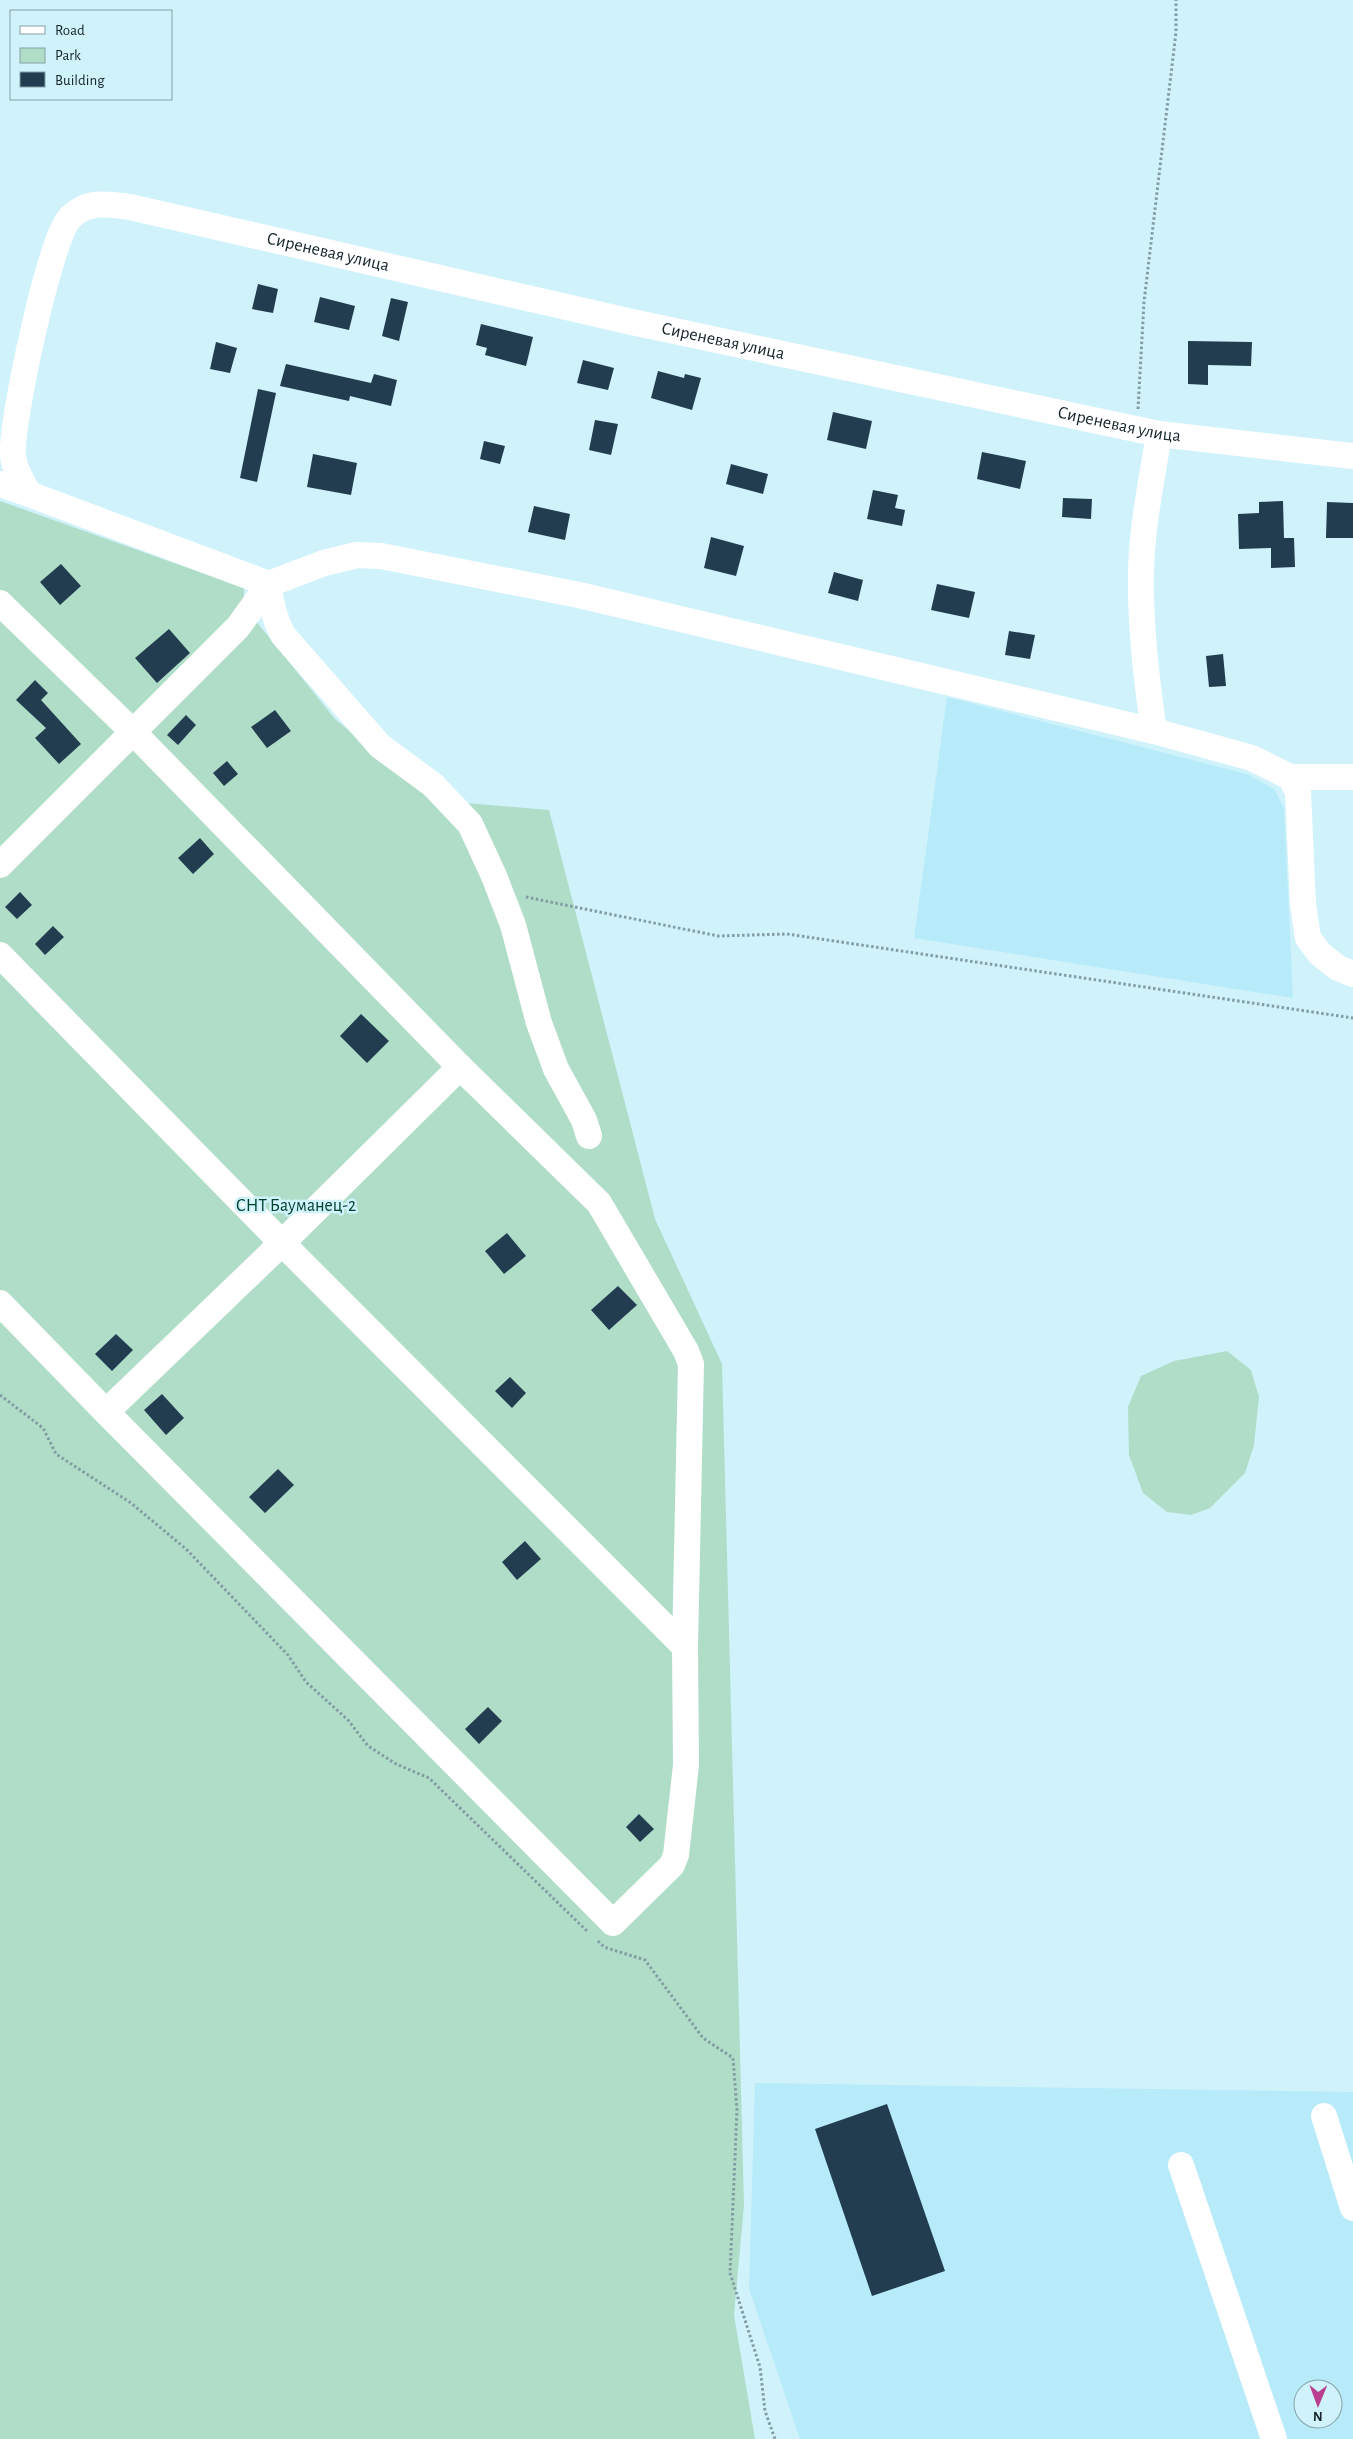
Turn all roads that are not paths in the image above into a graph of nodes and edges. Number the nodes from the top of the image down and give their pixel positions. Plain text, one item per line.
1 (1148, 432) junction
2 (1353, 456) edge
3 (0, 484) edge
4 (29, 494) junction
5 (269, 584) junction
6 (0, 603) edge
7 (132, 731) junction
8 (1154, 731) junction
9 (1290, 777) junction
10 (1353, 777) edge
11 (0, 865) edge
12 (0, 955) edge
13 (1353, 974) edge
14 (460, 1067) junction
15 (589, 1136) dead end
16 (282, 1243) junction
17 (0, 1303) edge
18 (106, 1412) junction
19 (685, 1647) junction
20 (1324, 2116) dead end
21 (1181, 2165) dead end
22 (1353, 2208) edge
23 (1274, 2439) edge

1 - 2 street, Сиреневая улица
1 - 4 street, Сиреневая улица
1 - 8 street
3 - 4 street
4 - 5 street
5 - 7 street
5 - 8 street
5 - 15 street
6 - 7 street
7 - 11 street
7 - 14 street
8 - 9 street
9 - 10 street
9 - 13 street
12 - 16 street
14 - 16 street
14 - 19 street
16 - 18 street
16 - 19 street
17 - 18 street
18 - 19 street
20 - 22 street
21 - 23 street

